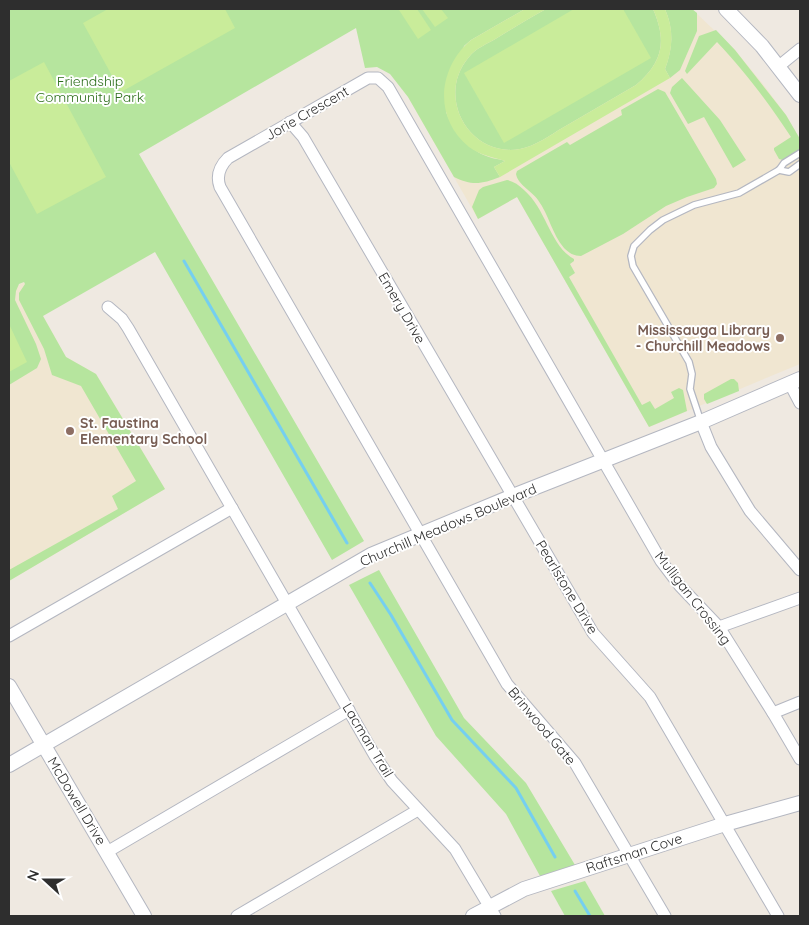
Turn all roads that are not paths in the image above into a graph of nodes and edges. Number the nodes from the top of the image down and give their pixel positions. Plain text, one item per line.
1 (726, 9) edge
2 (800, 49) edge
3 (779, 66) junction
4 (800, 95) edge
5 (290, 122) junction
6 (800, 153) edge
7 (800, 164) edge
8 (779, 170) junction
9 (108, 307) dead end
10 (795, 381) edge
11 (800, 403) edge
12 (701, 422) junction
13 (604, 460) junction
14 (513, 496) junction
15 (232, 508) junction
16 (420, 535) junction
17 (800, 570) edge
18 (800, 598) edge
19 (287, 604) junction
20 (720, 628) junction
21 (9, 636) edge
22 (9, 686) edge
23 (800, 702) edge
24 (349, 710) junction
25 (774, 713) junction
26 (44, 745) junction
27 (800, 759) edge
28 (9, 765) edge
29 (800, 802) edge
30 (418, 810) junction
31 (725, 824) junction
32 (107, 852) junction
33 (630, 856) junction
34 (492, 912) edge
35 (144, 916) edge
36 (237, 916) edge
37 (473, 916) edge
38 (665, 916) edge
39 (778, 916) edge

1 - 3 street
2 - 3 street
3 - 4 street
5 - 13 street, Jorie Crescent
5 - 14 street, Emery Drive
5 - 16 street, Jorie Crescent
6 - 8 lane
7 - 8 lane
8 - 12 lane
9 - 15 street, Lacman Trail
10 - 11 street
10 - 12 street, Churchill Meadows Boulevard
12 - 13 street, Churchill Meadows Boulevard
12 - 17 street
13 - 14 street, Churchill Meadows Boulevard
13 - 20 street, Mulligan Crossing
14 - 16 street, Churchill Meadows Boulevard
14 - 31 street, Pearlstone Drive
15 - 19 street, Lacman Trail
15 - 21 street
16 - 19 street, Churchill Meadows Boulevard
16 - 33 street, Brinwood Gate
18 - 20 street
19 - 24 street, Lacman Trail
19 - 26 street, Churchill Meadows Boulevard
20 - 25 street, Mulligan Crossing
22 - 26 street, McDowell Drive
23 - 25 street
24 - 30 street, Lacman Trail
24 - 32 street
25 - 27 street, Mulligan Crossing
26 - 28 street, Churchill Meadows Boulevard
26 - 32 street, McDowell Drive
29 - 31 street, Raftsman Cove
30 - 34 street, Lacman Trail
30 - 36 street
31 - 33 street, Raftsman Cove
31 - 39 street, Pearlstone Drive
32 - 35 street, McDowell Drive
33 - 34 street, Raftsman Cove
33 - 38 street, Brinwood Gate
34 - 37 street, Raftsman Cove

